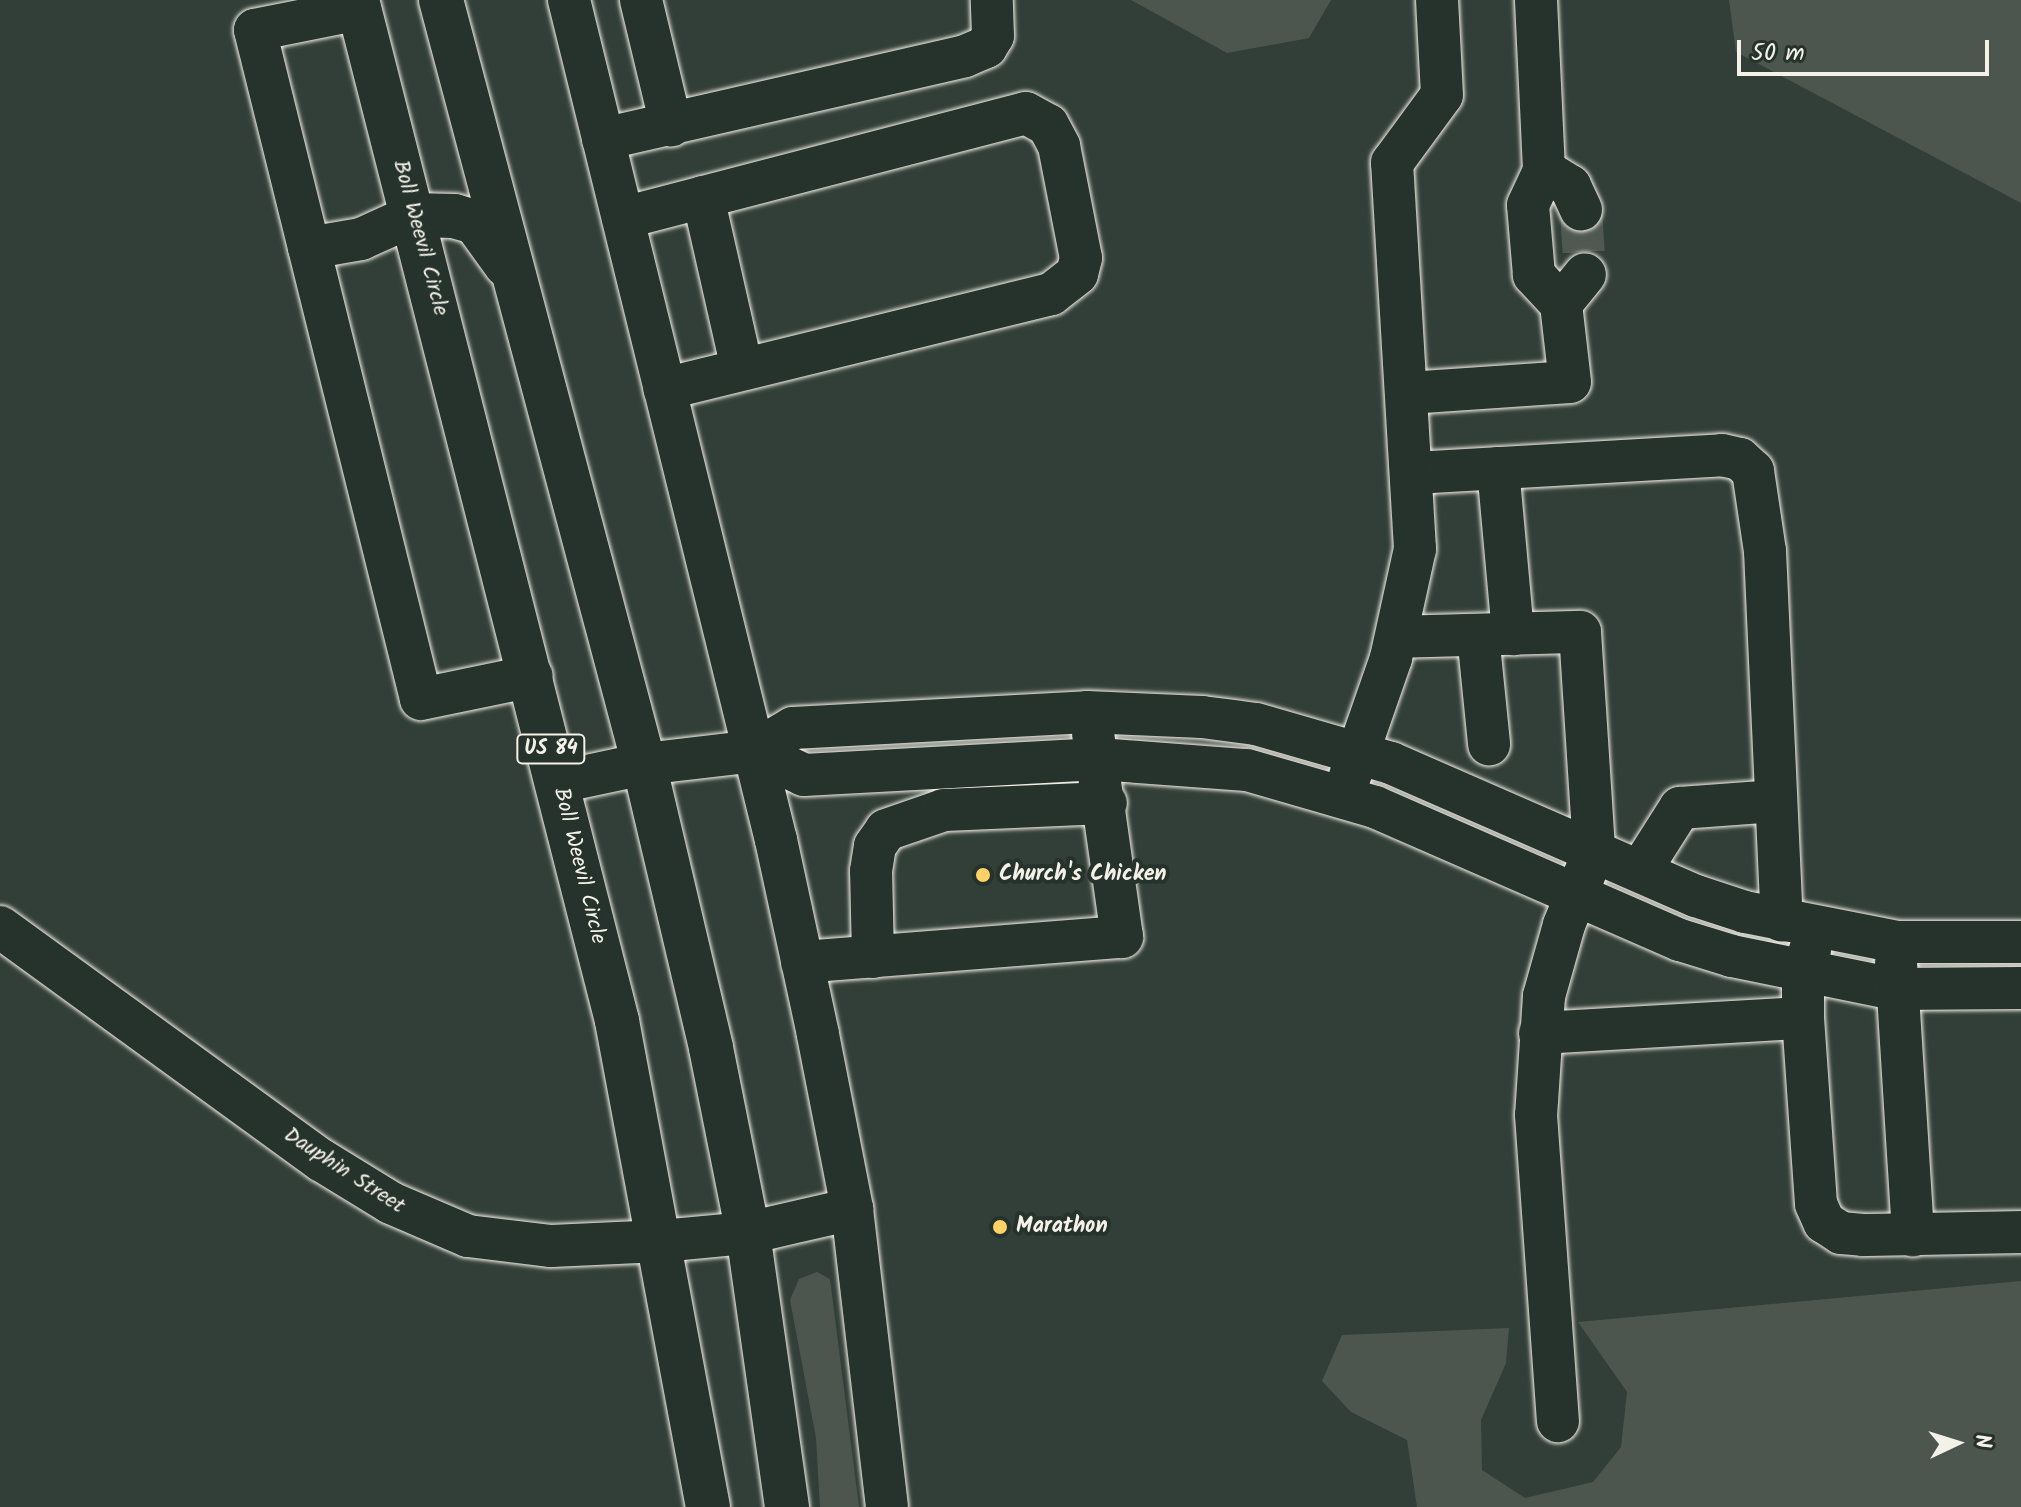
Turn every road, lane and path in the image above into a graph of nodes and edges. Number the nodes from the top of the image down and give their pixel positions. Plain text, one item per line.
1 (441, 0) edge
2 (569, 0) edge
3 (641, 0) edge
4 (992, 0) edge
5 (1437, 0) edge
6 (1536, 0) edge
7 (358, 4) edge
8 (671, 125) junction
9 (603, 139) junction
10 (1544, 170) junction
11 (703, 197) junction
12 (1581, 210) tunnel mouth
13 (414, 215) junction
14 (623, 218) junction
15 (361, 239) junction
16 (309, 248) junction
17 (514, 277) junction
18 (433, 289) junction
19 (742, 368) junction
20 (665, 389) junction
21 (1408, 393) junction
22 (1498, 468) junction
23 (1414, 473) junction
24 (1496, 634) junction
25 (1397, 637) junction
26 (532, 676) junction
27 (1087, 712) junction
28 (1489, 744) dead end
29 (754, 751) junction
30 (1358, 752) junction
31 (1099, 759) junction
32 (644, 764) junction
33 (559, 782) junction
34 (1343, 797) junction
35 (1776, 801) junction
36 (1106, 803) junction
37 (1594, 851) junction
38 (1640, 871) junction
39 (1576, 895) junction
40 (1799, 925) junction
41 (0, 927) edge
42 (1898, 942) junction
43 (2021, 942) edge
44 (873, 957) junction
45 (802, 962) junction
46 (1803, 974) junction
47 (2021, 988) edge
48 (1894, 989) junction
49 (1803, 1018) junction
50 (1540, 1033) junction
51 (852, 1209) junction
52 (2021, 1232) edge
53 (748, 1233) junction
54 (1913, 1235) junction
55 (661, 1241) junction
56 (1558, 1421) dead end
57 (708, 1507) edge
58 (787, 1507) edge
59 (887, 1507) edge

1 - 17 highway
2 - 9 street
3 - 8 street
4 - 8 street
5 - 21 street
6 - 10 street
7 - 13 highway, Boll Weevil Circle / US 84
7 - 16 street
8 - 9 street
9 - 14 street
10 - 12 street
10 - 21 street
11 - 14 street
11 - 19 street
11 - 19 street
13 - 15 street
13 - 17 highway
13 - 18 highway, Boll Weevil Circle / US 84
14 - 20 street
15 - 16 street
15 - 18 street
16 - 26 street
17 - 32 highway
18 - 26 highway, Boll Weevil Circle / US 84
19 - 20 street
20 - 29 street
21 - 23 street
22 - 23 street
22 - 24 street
22 - 35 street
23 - 25 street
24 - 25 street
24 - 28 street
24 - 37 street
25 - 30 street
26 - 33 highway, Boll Weevil Circle / US 84
27 - 29 street
27 - 30 street
27 - 31 street
29 - 31 street
29 - 32 street
29 - 45 street
30 - 34 street
30 - 37 street
31 - 34 street
31 - 36 street
32 - 33 street
32 - 53 highway
33 - 55 highway, Boll Weevil Circle / US 84
34 - 39 street
35 - 38 street
35 - 40 street
36 - 44 street
36 - 44 street
37 - 38 street
37 - 39 street
38 - 40 street
39 - 46 street
39 - 50 street
40 - 42 street
40 - 46 street
41 - 55 street, Dauphin Street
42 - 43 street
42 - 48 street
44 - 45 street
45 - 51 street
46 - 48 street
46 - 49 street
47 - 48 street
48 - 54 street
49 - 50 street
49 - 54 street
50 - 56 street
51 - 53 street, Dauphin Street
51 - 59 street
52 - 54 street
53 - 55 street, Dauphin Street
53 - 58 highway
55 - 57 highway, Boll Weevil Circle / US 84

